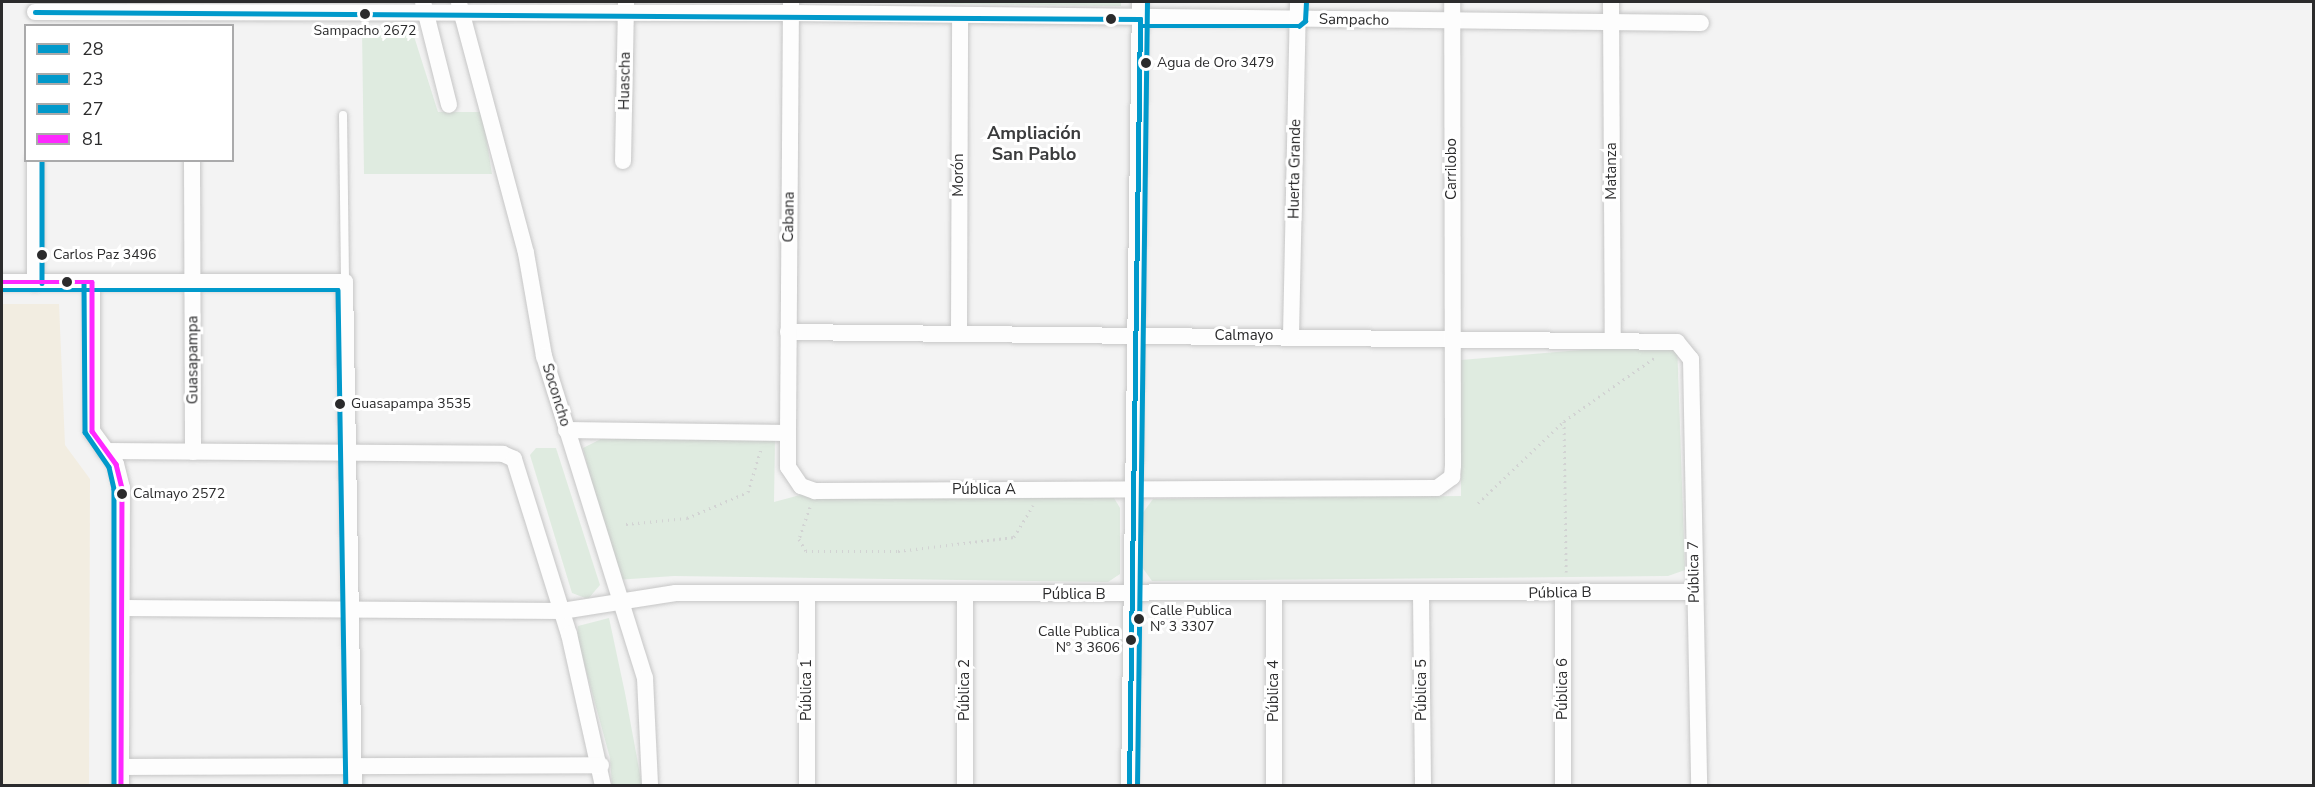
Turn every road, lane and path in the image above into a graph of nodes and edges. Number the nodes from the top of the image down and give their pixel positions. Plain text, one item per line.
1 (1140, 2) edge
2 (1298, 2) edge
3 (1452, 2) edge
4 (1611, 2) edge
5 (424, 7) edge
6 (460, 7) edge
7 (626, 7) edge
8 (791, 7) edge
9 (35, 13) edge
10 (193, 13) edge
11 (960, 15) junction
12 (1140, 19) junction
13 (1298, 19) junction
14 (1452, 21) junction
15 (1611, 22) junction
16 (1701, 23) dead end
17 (449, 105) dead end
18 (343, 115) dead end
19 (623, 161) dead end
20 (35, 162) edge
21 (192, 162) edge
22 (2, 282) edge
23 (35, 282) junction
24 (92, 282) junction
25 (345, 282) junction
26 (194, 283) junction
27 (788, 332) junction
28 (959, 334) junction
29 (1291, 336) junction
30 (1132, 337) junction
31 (1452, 337) junction
32 (1613, 340) junction
33 (1677, 342) junction
34 (1564, 421) junction
35 (566, 430) junction
36 (766, 433) junction
37 (788, 433) junction
38 (105, 451) junction
39 (193, 452) junction
40 (346, 453) junction
41 (1042, 490) junction
42 (1130, 490) junction
43 (815, 491) junction
44 (1478, 503) dead end
45 (627, 524) dead end
46 (1566, 572) dead end
47 (1695, 592) junction
48 (1563, 593) junction
49 (807, 594) junction
50 (966, 594) junction
51 (1421, 594) junction
52 (1129, 595) junction
53 (1275, 596) junction
54 (617, 600) junction
55 (123, 608) junction
56 (350, 609) junction
57 (562, 611) junction
58 (601, 765) junction
59 (121, 767) junction
60 (353, 767) junction
61 (121, 786) edge
62 (354, 786) edge
63 (603, 786) edge
64 (650, 786) edge
65 (807, 786) edge
66 (966, 786) edge
67 (1129, 786) edge
68 (1275, 786) edge
69 (1423, 786) edge
70 (1563, 786) edge
71 (1699, 786) edge

1 - 12 street
2 - 13 street, Huerta Grande
3 - 14 street, Carrilobo
4 - 15 street, Matanza
5 - 6 street, Sampacho
5 - 10 street, Sampacho
5 - 17 street
6 - 7 street, Sampacho
6 - 35 street, Soconcho
7 - 8 street, Sampacho
7 - 19 street, Huascha
8 - 11 street, Sampacho
8 - 27 street, Cabana
9 - 10 street, Sampacho
11 - 12 street, Sampacho
11 - 28 street, Morón
12 - 13 street, Sampacho
12 - 30 street
13 - 14 street, Sampacho
13 - 29 street, Huerta Grande
14 - 15 street, Sampacho
14 - 31 street, Carrilobo
15 - 16 street, Sampacho
15 - 32 street, Matanza
18 - 25 lane
20 - 23 street
21 - 26 street, Guasapampa
22 - 23 street
23 - 24 street
24 - 26 street
24 - 38 street
25 - 26 street
25 - 40 street
26 - 39 street, Guasapampa
27 - 28 street, Calmayo
27 - 37 street, Cabana
28 - 30 street, Calmayo
29 - 30 street, Calmayo
29 - 31 street, Calmayo
30 - 42 street
31 - 32 street, Calmayo
31 - 42 street, Pública A
32 - 33 street, Calmayo
33 - 34 path
33 - 47 street, Pública 7
34 - 44 path
34 - 46 path
35 - 36 street
35 - 54 street, Soconcho
36 - 37 street
36 - 45 path
37 - 43 street
38 - 39 street
38 - 55 street
39 - 40 street
40 - 56 street
40 - 57 street
41 - 42 street, Pública A
41 - 43 street, Pública A
41 - 43 path
42 - 52 street
47 - 48 street, Pública B
47 - 71 street, Pública 7
48 - 51 street, Pública B
48 - 70 street, Pública 6
49 - 50 street, Pública B
49 - 54 street, Pública B
49 - 65 street, Pública 1
50 - 52 street, Pública B
50 - 66 street, Pública 2
51 - 53 street, Pública B
51 - 69 street, Pública 5
52 - 53 street, Pública B
52 - 67 street
53 - 68 street, Pública 4
54 - 57 street, Pública B
54 - 64 street, Soconcho
55 - 56 street, Pública B
55 - 59 street
56 - 57 street, Pública B
56 - 60 street
57 - 58 street
58 - 60 street
58 - 63 street
59 - 60 street
59 - 61 street
60 - 62 street

